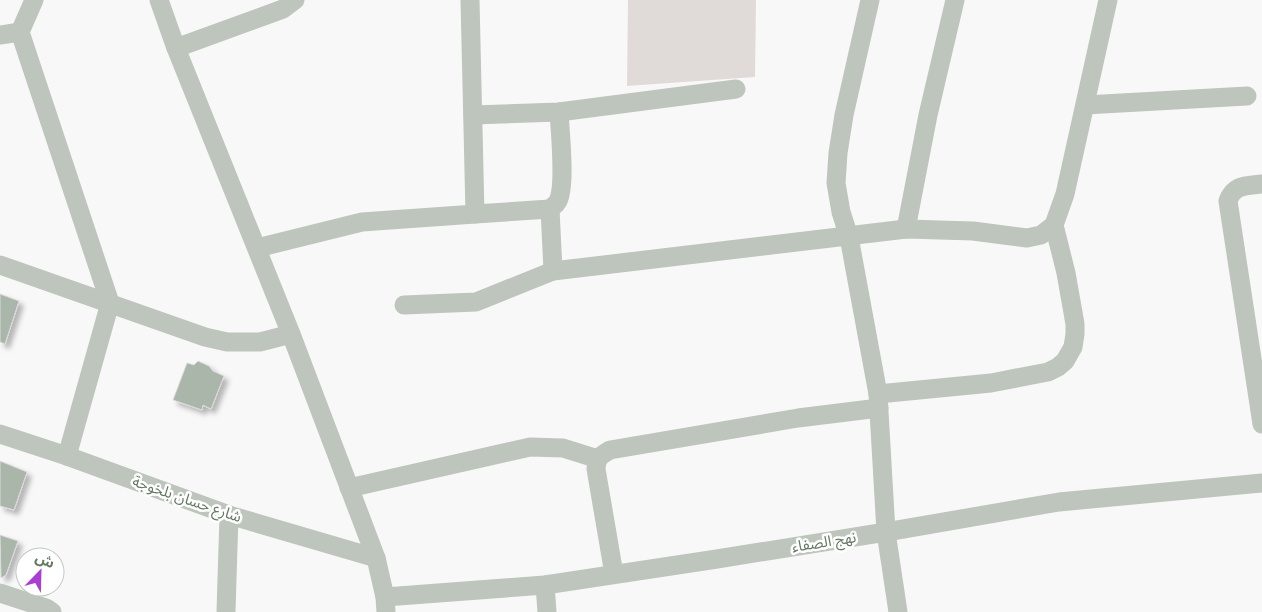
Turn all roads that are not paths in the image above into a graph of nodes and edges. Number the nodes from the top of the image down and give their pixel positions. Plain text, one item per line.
1 (34, 0) edge
2 (159, 0) edge
3 (295, 0) edge
4 (470, 0) edge
5 (870, 0) edge
6 (955, 0) edge
7 (1108, 0) edge
8 (20, 32) junction
9 (0, 35) edge
10 (176, 48) junction
11 (736, 89) dead end
12 (1247, 96) dead end
13 (1085, 105) junction
14 (559, 112) junction
15 (473, 115) junction
16 (1262, 184) edge
17 (550, 209) junction
18 (476, 214) junction
19 (1054, 225) junction
20 (906, 229) junction
21 (848, 237) junction
22 (257, 248) junction
23 (0, 265) edge
24 (553, 272) junction
25 (110, 303) junction
26 (404, 305) dead end
27 (291, 334) junction
28 (878, 401) junction
29 (1262, 424) edge
30 (0, 434) edge
31 (67, 456) junction
32 (598, 459) junction
33 (1262, 483) edge
34 (349, 488) junction
35 (229, 515) junction
36 (886, 532) junction
37 (376, 558) junction
38 (614, 574) junction
39 (545, 585) junction
40 (0, 593) edge
41 (386, 604) edge
42 (52, 612) edge
43 (226, 612) edge
44 (547, 612) edge
45 (898, 612) edge

1 - 8 street
2 - 10 street
3 - 10 street
4 - 15 street
5 - 21 street
6 - 20 street
7 - 13 street
8 - 9 street
8 - 25 street
10 - 22 street
11 - 14 street
12 - 13 street
13 - 19 street
14 - 15 street
14 - 17 street
15 - 18 street
16 - 29 street
17 - 18 street
17 - 24 street
18 - 22 street
19 - 20 street
19 - 28 street
20 - 21 street
21 - 24 street
21 - 28 street
22 - 27 street
23 - 25 street
24 - 26 street
25 - 27 street
25 - 31 street
27 - 34 street
28 - 32 street
28 - 36 street
30 - 31 street, شارع حسان بلخوجة
31 - 35 street, شارع حسان بلخوجة
32 - 34 street
32 - 38 street
33 - 36 street, نهج الصفاء
34 - 37 street
35 - 37 street, شارع حسان بلخوجة
35 - 43 street
36 - 38 street, نهج الصفاء
36 - 45 street
37 - 41 street
38 - 39 street, نهج الصفاء
39 - 41 street, نهج الصفاء
39 - 44 street
40 - 42 street

